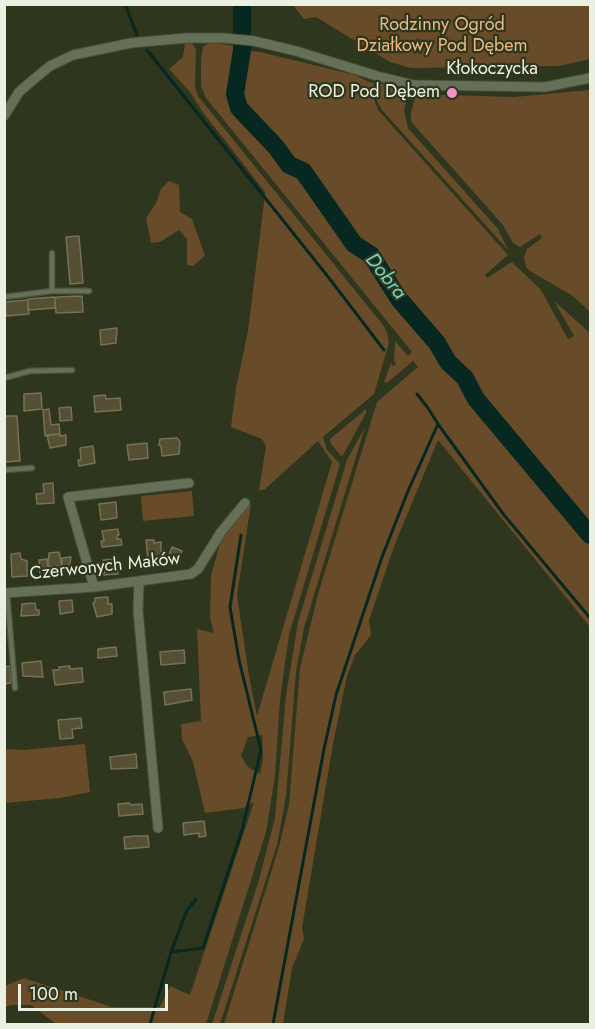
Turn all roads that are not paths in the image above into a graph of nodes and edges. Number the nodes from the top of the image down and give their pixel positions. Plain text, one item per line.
1 (591, 78) edge
2 (4, 116) edge
3 (52, 253) dead end
4 (52, 291) junction
5 (89, 291) dead end
6 (4, 297) edge
7 (72, 370) dead end
8 (4, 378) edge
9 (32, 468) dead end
10 (4, 470) edge
11 (189, 483) dead end
12 (245, 503) dead end
13 (139, 582) junction
14 (94, 587) junction
15 (6, 593) edge
16 (15, 688) dead end
17 (158, 828) dead end

1 - 2 street, Kłokoczycka
3 - 4 lane
4 - 5 lane
4 - 6 lane
7 - 8 lane
9 - 10 lane
11 - 14 street
12 - 13 street, Czerwonych Maków
13 - 14 street, Czerwonych Maków
13 - 17 street
14 - 15 street, Czerwonych Maków
15 - 16 lane

